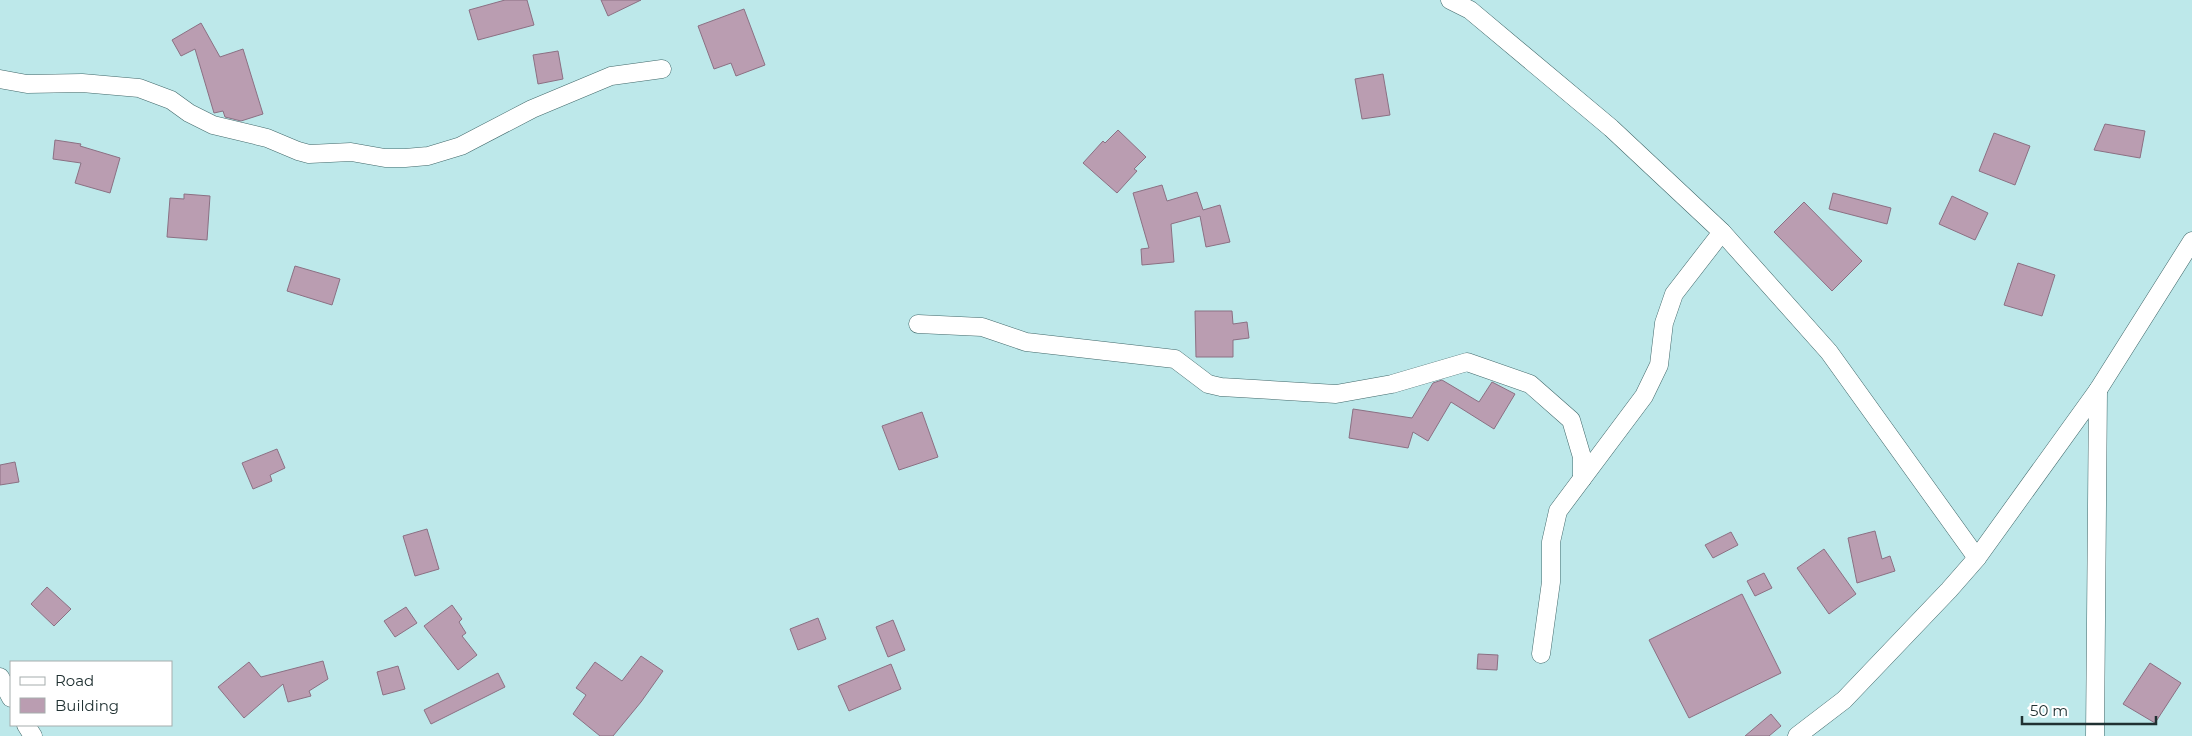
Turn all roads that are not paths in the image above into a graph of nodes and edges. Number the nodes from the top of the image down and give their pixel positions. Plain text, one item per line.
1 (1450, 0) edge
2 (662, 69) dead end
3 (0, 78) edge
4 (1722, 232) junction
5 (2192, 241) edge
6 (918, 324) dead end
7 (2098, 390) junction
8 (1582, 479) junction
9 (1977, 558) junction
10 (1541, 654) dead end
11 (0, 677) edge
12 (10, 696) edge
13 (1798, 736) edge
14 (2094, 736) edge

1 - 4 street
2 - 3 street
4 - 8 street
4 - 9 street
5 - 7 street
6 - 8 street
7 - 9 street
7 - 14 street
8 - 10 street
9 - 13 street
11 - 12 street

